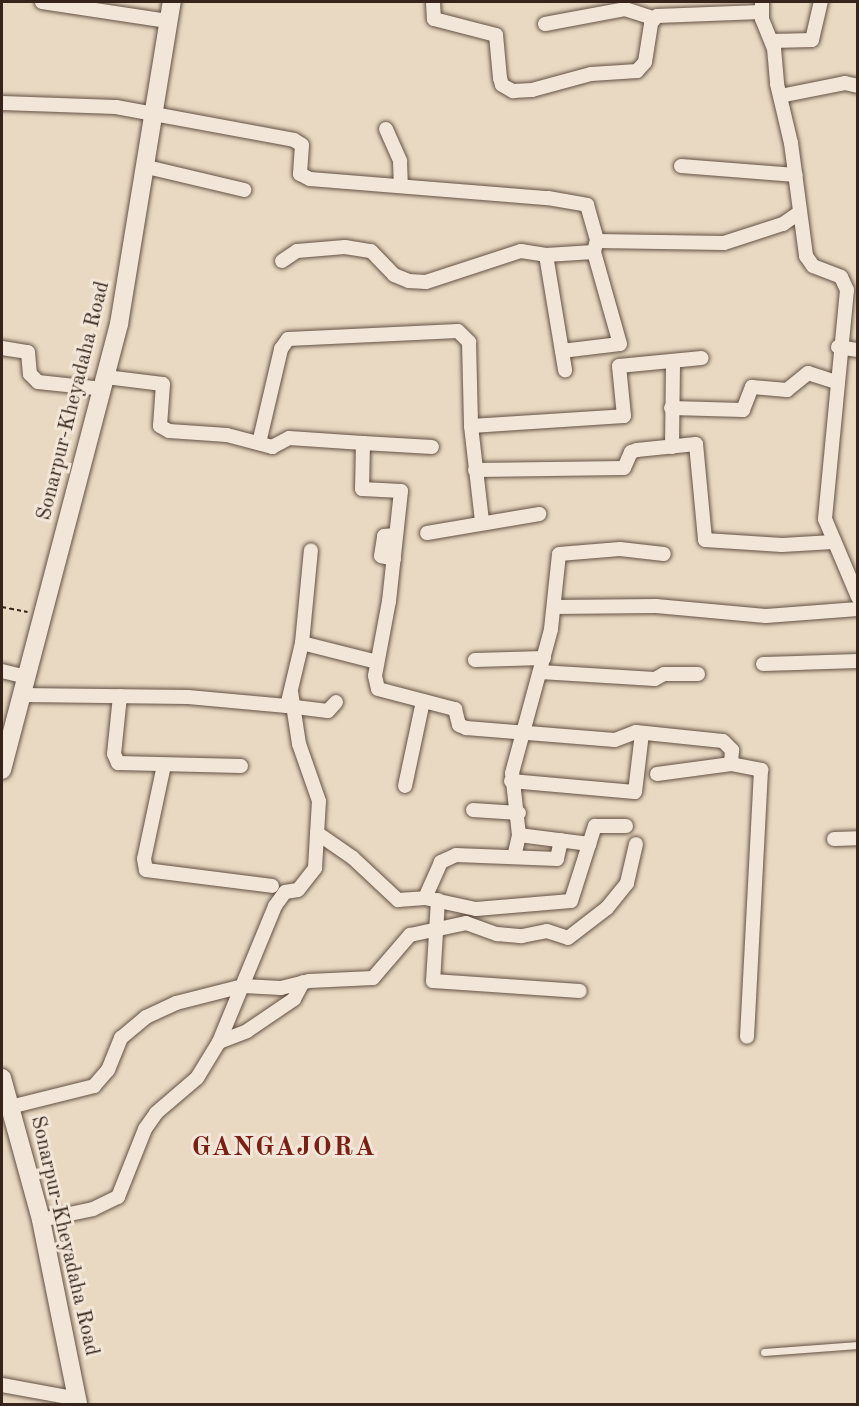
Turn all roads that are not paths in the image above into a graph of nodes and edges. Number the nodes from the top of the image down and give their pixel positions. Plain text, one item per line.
1 (42, 2) edge
2 (172, 2) edge
3 (433, 2) edge
4 (821, 2) edge
5 (761, 7) edge
6 (652, 18) junction
7 (168, 21) junction
8 (545, 24) dead end
9 (772, 41) junction
10 (858, 86) edge
11 (780, 96) junction
12 (2, 103) edge
13 (156, 114) junction
14 (386, 129) dead end
15 (681, 166) dead end
16 (147, 167) junction
17 (796, 175) junction
18 (401, 186) junction
19 (244, 190) dead end
20 (800, 212) junction
21 (596, 246) junction
22 (546, 255) junction
23 (282, 261) dead end
24 (838, 347) junction
25 (2, 348) edge
26 (858, 350) edge
27 (562, 351) junction
28 (702, 358) dead end
29 (673, 361) junction
30 (565, 370) dead end
31 (836, 382) junction
32 (104, 383) junction
33 (671, 408) junction
34 (471, 426) junction
35 (259, 443) junction
36 (363, 443) junction
37 (432, 447) dead end
38 (672, 447) junction
39 (475, 470) junction
40 (539, 514) dead end
41 (482, 521) junction
42 (427, 533) dead end
43 (833, 542) junction
44 (311, 550) dead end
45 (664, 554) dead end
46 (858, 597) edge
47 (554, 607) junction
48 (858, 609) edge
49 (302, 643) junction
50 (544, 658) junction
51 (475, 660) dead end
52 (858, 661) edge
53 (377, 662) junction
54 (763, 664) dead end
55 (2, 670) edge
56 (540, 672) junction
57 (698, 674) dead end
58 (26, 677) junction
59 (21, 695) junction
60 (120, 696) junction
61 (423, 701) junction
62 (291, 702) junction
63 (336, 702) dead end
64 (523, 733) junction
65 (642, 733) junction
66 (731, 764) junction
67 (164, 765) junction
68 (241, 766) dead end
69 (2, 770) edge
70 (657, 774) dead end
71 (511, 782) junction
72 (405, 786) dead end
73 (472, 810) dead end
74 (519, 813) junction
75 (626, 826) dead end
76 (317, 833) junction
77 (519, 835) junction
78 (858, 838) edge
79 (834, 839) dead end
80 (561, 840) junction
81 (589, 844) junction
82 (636, 844) dead end
83 (514, 857) junction
84 (423, 867) dead end
85 (437, 868) junction
86 (272, 886) dead end
87 (432, 899) junction
88 (436, 932) junction
89 (303, 982) junction
90 (243, 986) junction
91 (580, 991) dead end
92 (747, 1037) dead end
93 (219, 1042) junction
94 (2, 1078) edge
95 (10, 1107) junction
96 (41, 1220) junction
97 (858, 1345) edge
98 (764, 1352) dead end
99 (2, 1385) edge
100 (78, 1402) edge

1 - 7 street
2 - 7 main road, Sonarpur-Kheyadaha Road
3 - 6 street
4 - 9 street
5 - 6 street
5 - 9 street
6 - 8 street
7 - 13 main road, Sonarpur-Kheyadaha Road
9 - 11 street
10 - 11 street
11 - 17 street
12 - 13 street
13 - 16 main road, Sonarpur-Kheyadaha Road
13 - 18 street
14 - 18 street
15 - 17 street
16 - 19 street
16 - 32 main road, Sonarpur-Kheyadaha Road
17 - 20 street
18 - 21 street
20 - 21 street
20 - 24 street
21 - 22 street
21 - 27 street
22 - 23 street
22 - 27 street
24 - 26 street
24 - 31 street
25 - 32 street
27 - 30 street
28 - 29 street
29 - 33 street
29 - 34 street
31 - 33 street
31 - 43 street
32 - 35 street
32 - 58 main road, Sonarpur-Kheyadaha Road
33 - 38 street
34 - 35 street
34 - 39 street
35 - 36 street
36 - 37 street
36 - 53 street
38 - 39 street
38 - 43 street
39 - 41 street
40 - 41 street
41 - 42 street
43 - 46 street
44 - 49 street
45 - 47 street
47 - 48 street
47 - 50 street
49 - 53 street
49 - 62 street
50 - 51 street
50 - 56 street
52 - 54 street
53 - 61 street
55 - 58 street
56 - 57 street
56 - 64 street
58 - 59 main road, Sonarpur-Kheyadaha Road
59 - 60 street
59 - 69 main road, Sonarpur-Kheyadaha Road
60 - 62 street
60 - 67 street
61 - 64 street
61 - 72 street
62 - 63 street
62 - 76 street
64 - 65 street
64 - 71 street
65 - 66 street
65 - 71 street
66 - 70 street
66 - 92 street
67 - 68 street
67 - 86 street
71 - 74 street
73 - 74 street
74 - 77 street
75 - 81 street
76 - 87 street
76 - 90 street
77 - 80 street
77 - 83 street
78 - 79 street
80 - 81 street
80 - 83 street
81 - 87 street
82 - 88 street
83 - 85 street
84 - 85 street
85 - 87 street
87 - 88 street
88 - 89 street
88 - 91 street
89 - 90 street
89 - 93 street
90 - 93 street
90 - 95 street
93 - 96 street
94 - 95 main road, Sonarpur-Kheyadaha Road
95 - 96 main road, Sonarpur-Kheyadaha Road
96 - 100 main road, Sonarpur-Kheyadaha Road
97 - 98 lane
99 - 100 street

